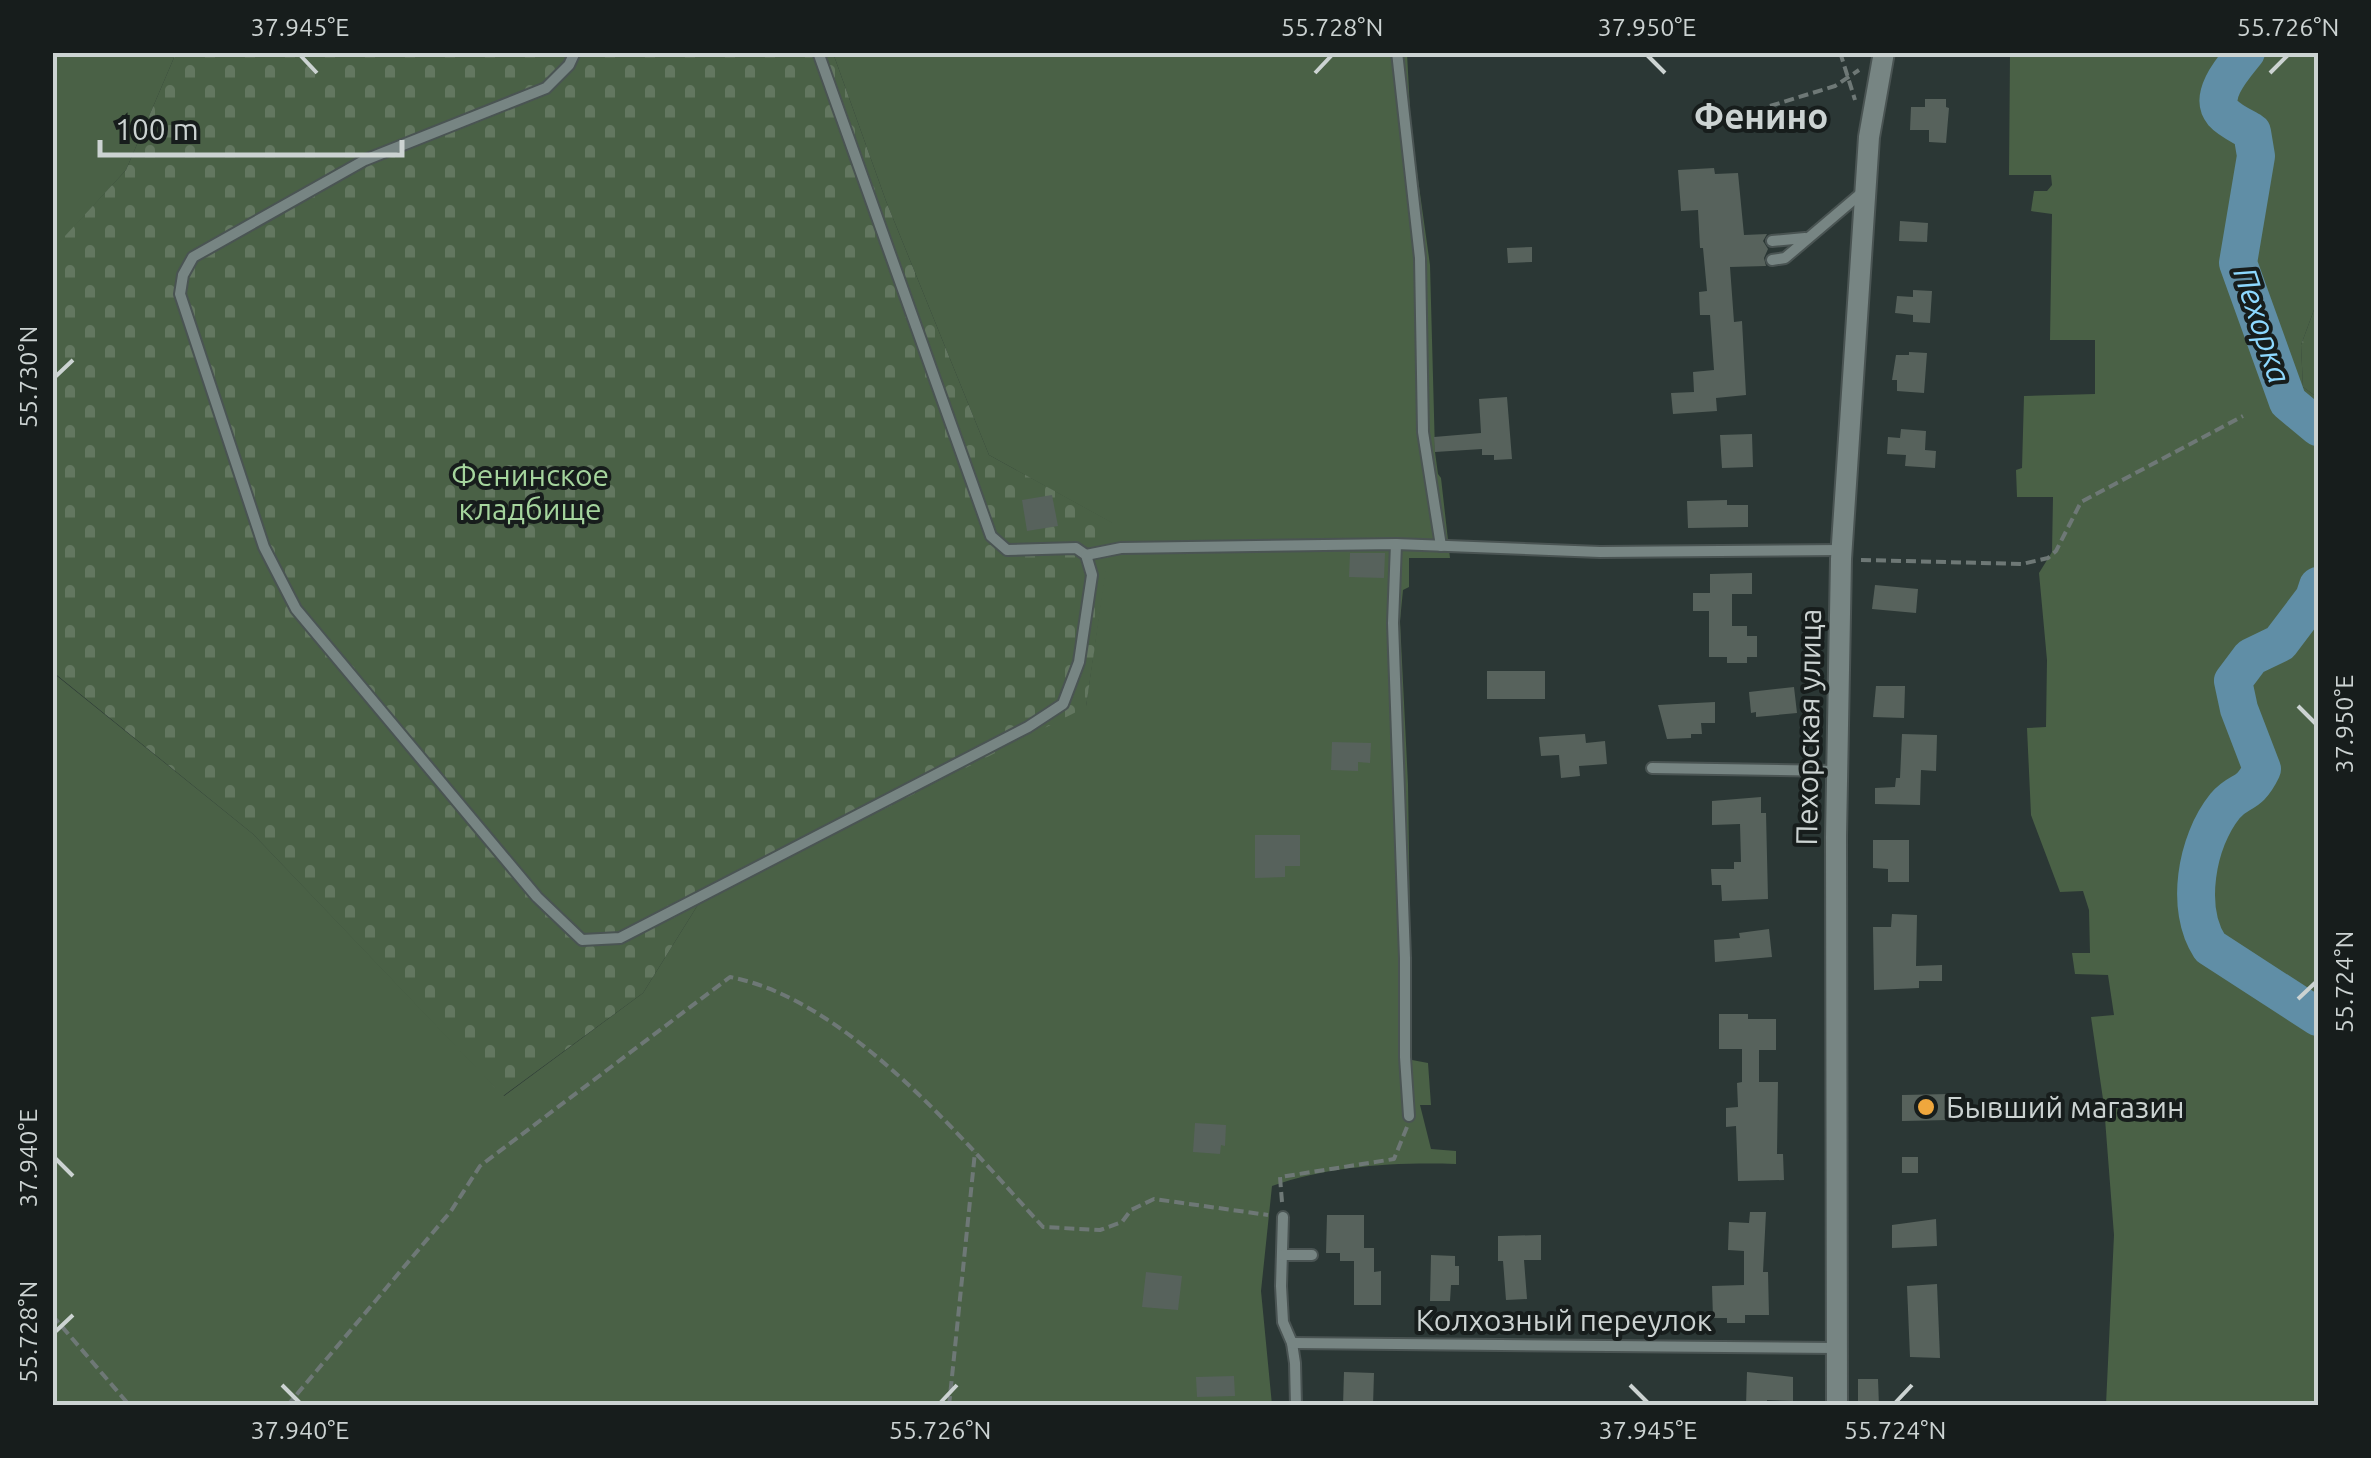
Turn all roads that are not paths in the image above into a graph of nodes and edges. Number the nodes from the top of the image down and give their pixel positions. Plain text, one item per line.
1 (576, 52) edge
2 (818, 52) edge
3 (1397, 52) edge
4 (1878, 57) edge
5 (1865, 190) junction
6 (1806, 238) junction
7 (1772, 241) dead end
8 (1772, 260) dead end
9 (1396, 544) junction
10 (1441, 546) junction
11 (1841, 554) junction
12 (1086, 556) junction
13 (1652, 768) dead end
14 (1837, 771) junction
15 (1409, 1116) road end
16 (1283, 1217) road end
17 (1282, 1255) junction
18 (1312, 1255) dead end
19 (1292, 1343) junction
20 (1836, 1348) junction
21 (1296, 1406) edge
22 (1837, 1406) edge

1 - 12 lane
2 - 12 lane
3 - 10 lane
4 - 5 street, Пехорская улица
5 - 6 lane
5 - 11 street, Пехорская улица
6 - 7 lane
6 - 8 lane
9 - 10 lane
9 - 12 lane
9 - 15 lane
10 - 11 lane
11 - 14 street, Пехорская улица
13 - 14 lane
14 - 20 street, Пехорская улица
16 - 17 lane
17 - 18 lane
17 - 19 lane
19 - 20 lane, Колхозный переулок
19 - 21 lane
20 - 22 street, Пехорская улица

